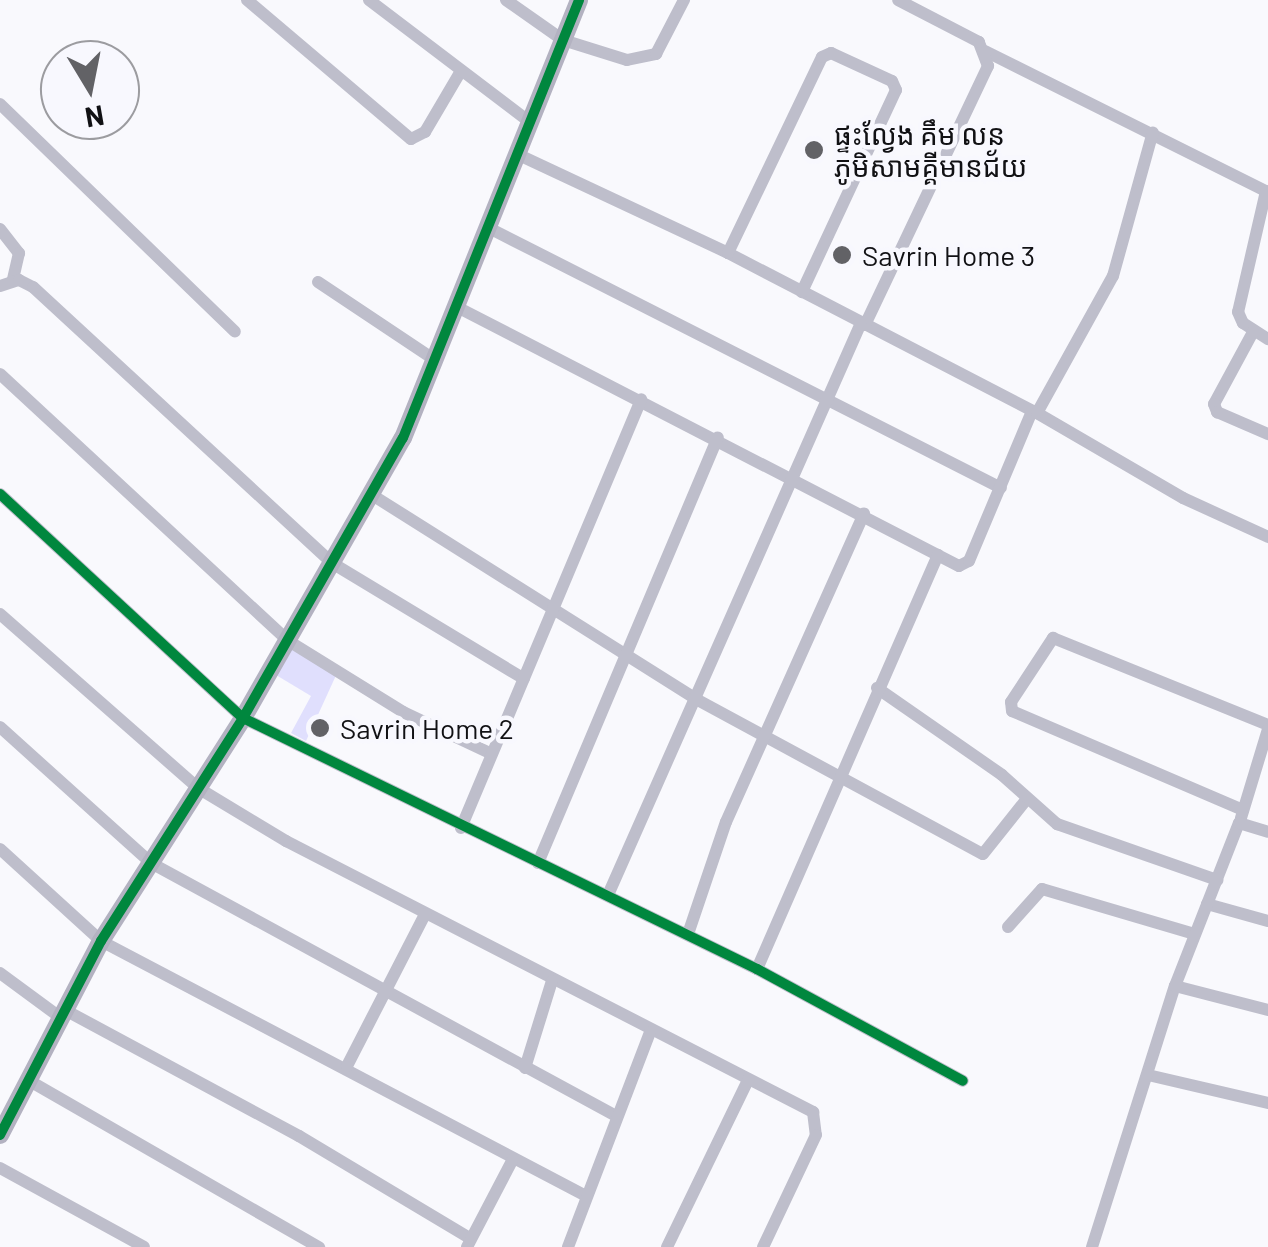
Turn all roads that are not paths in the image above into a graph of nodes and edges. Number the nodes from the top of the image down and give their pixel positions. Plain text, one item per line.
1 (247, 0) edge
2 (369, 0) edge
3 (506, 0) edge
4 (579, 0) edge
5 (684, 0) edge
6 (898, 0) edge
7 (563, 40) junction
8 (986, 51) junction
9 (461, 71) junction
10 (0, 104) edge
11 (532, 123) junction
12 (1153, 132) junction
13 (519, 155) junction
14 (1267, 189) edge
15 (489, 228) junction
16 (0, 229) edge
17 (728, 254) junction
18 (318, 282) dead end
19 (6, 283) edge
20 (802, 292) junction
21 (457, 307) junction
22 (863, 324) junction
23 (234, 332) dead end
24 (1252, 332) junction
25 (1268, 339) edge
26 (434, 360) junction
27 (0, 374) edge
28 (641, 399) junction
29 (829, 401) junction
30 (1034, 412) junction
31 (1268, 434) edge
32 (718, 438) junction
33 (797, 477) junction
34 (1001, 488) junction
35 (369, 493) junction
36 (0, 494) edge
37 (864, 514) junction
38 (1268, 537) edge
39 (938, 555) junction
40 (332, 563) junction
41 (550, 609) junction
42 (0, 614) edge
43 (287, 640) junction
44 (622, 653) junction
45 (524, 680) junction
46 (877, 688) junction
47 (694, 698) junction
48 (244, 718) junction
49 (0, 727) edge
50 (1268, 727) edge
51 (765, 735) junction
52 (1266, 744) edge
53 (492, 754) junction
54 (838, 774) junction
55 (198, 788) junction
56 (1026, 800) junction
57 (1241, 817) junction
58 (462, 828) junction
59 (1268, 832) edge
60 (0, 849) edge
61 (152, 863) junction
62 (538, 863) junction
63 (1217, 880) junction
64 (608, 895) junction
65 (1207, 904) junction
66 (425, 914) junction
67 (1268, 922) edge
68 (1008, 927) dead end
69 (688, 934) junction
70 (1196, 934) junction
71 (102, 942) junction
72 (757, 969) junction
73 (0, 973) edge
74 (552, 981) junction
75 (1175, 986) junction
76 (384, 993) junction
77 (1268, 1010) edge
78 (63, 1014) junction
79 (650, 1032) junction
80 (347, 1066) junction
81 (525, 1068) junction
82 (1148, 1076) junction
83 (28, 1080) junction
84 (748, 1080) junction
85 (963, 1081) dead end
86 (1268, 1103) edge
87 (616, 1116) junction
88 (0, 1135) edge
89 (513, 1158) junction
90 (0, 1168) edge
91 (586, 1196) junction
92 (469, 1243) edge
93 (144, 1247) edge
94 (319, 1247) edge
95 (568, 1247) edge
96 (667, 1247) edge
97 (763, 1247) edge
98 (1092, 1247) edge

1 - 9 street
2 - 9 street
3 - 7 street
4 - 7 street
5 - 7 street
6 - 8 street
7 - 11 street
8 - 12 street
8 - 22 street
9 - 11 street
10 - 23 street
11 - 13 street
12 - 14 street
12 - 30 street
13 - 15 street
13 - 17 street
14 - 24 street
15 - 21 street
15 - 29 street
16 - 19 street
17 - 20 street
17 - 20 street
18 - 26 street
19 - 40 street
20 - 22 street
21 - 26 street
21 - 28 street
22 - 29 street
22 - 30 street
24 - 25 street
24 - 31 street
26 - 35 street
27 - 43 street
28 - 32 street
28 - 41 street
29 - 33 street
29 - 34 street
30 - 34 street
30 - 38 street
32 - 33 street
32 - 44 street
33 - 37 street
33 - 47 street
34 - 39 street
35 - 40 street
35 - 41 street
36 - 48 street
37 - 39 street
37 - 51 street
39 - 46 street
40 - 43 street
40 - 45 street
41 - 44 street
41 - 45 street
42 - 55 street
43 - 48 street
43 - 53 street
44 - 47 street
44 - 62 street
45 - 53 street
46 - 54 street
46 - 56 street
47 - 51 street
47 - 64 street
48 - 55 street
48 - 58 street
49 - 61 street
50 - 52 street
50 - 57 street
51 - 54 street
51 - 69 street
52 - 57 street
53 - 58 street
54 - 56 street
54 - 72 street
55 - 61 street
55 - 66 street
56 - 63 street
57 - 59 street
57 - 63 street
58 - 62 street
60 - 71 street
61 - 71 street
61 - 76 street
62 - 64 street
63 - 65 street
64 - 69 street
65 - 67 street
65 - 70 street
66 - 74 street
66 - 76 street
68 - 70 street
69 - 72 street
70 - 75 street
71 - 78 street
71 - 80 street
72 - 85 street
73 - 78 street
74 - 79 street
74 - 81 street
75 - 77 street
75 - 82 street
76 - 80 street
76 - 81 street
78 - 83 street
78 - 92 street
79 - 84 street
79 - 87 street
80 - 89 street
81 - 87 street
82 - 86 street
82 - 98 street
83 - 88 street
83 - 94 street
84 - 96 street
84 - 97 street
87 - 91 street
89 - 91 street
89 - 92 street
90 - 93 street
91 - 95 street

